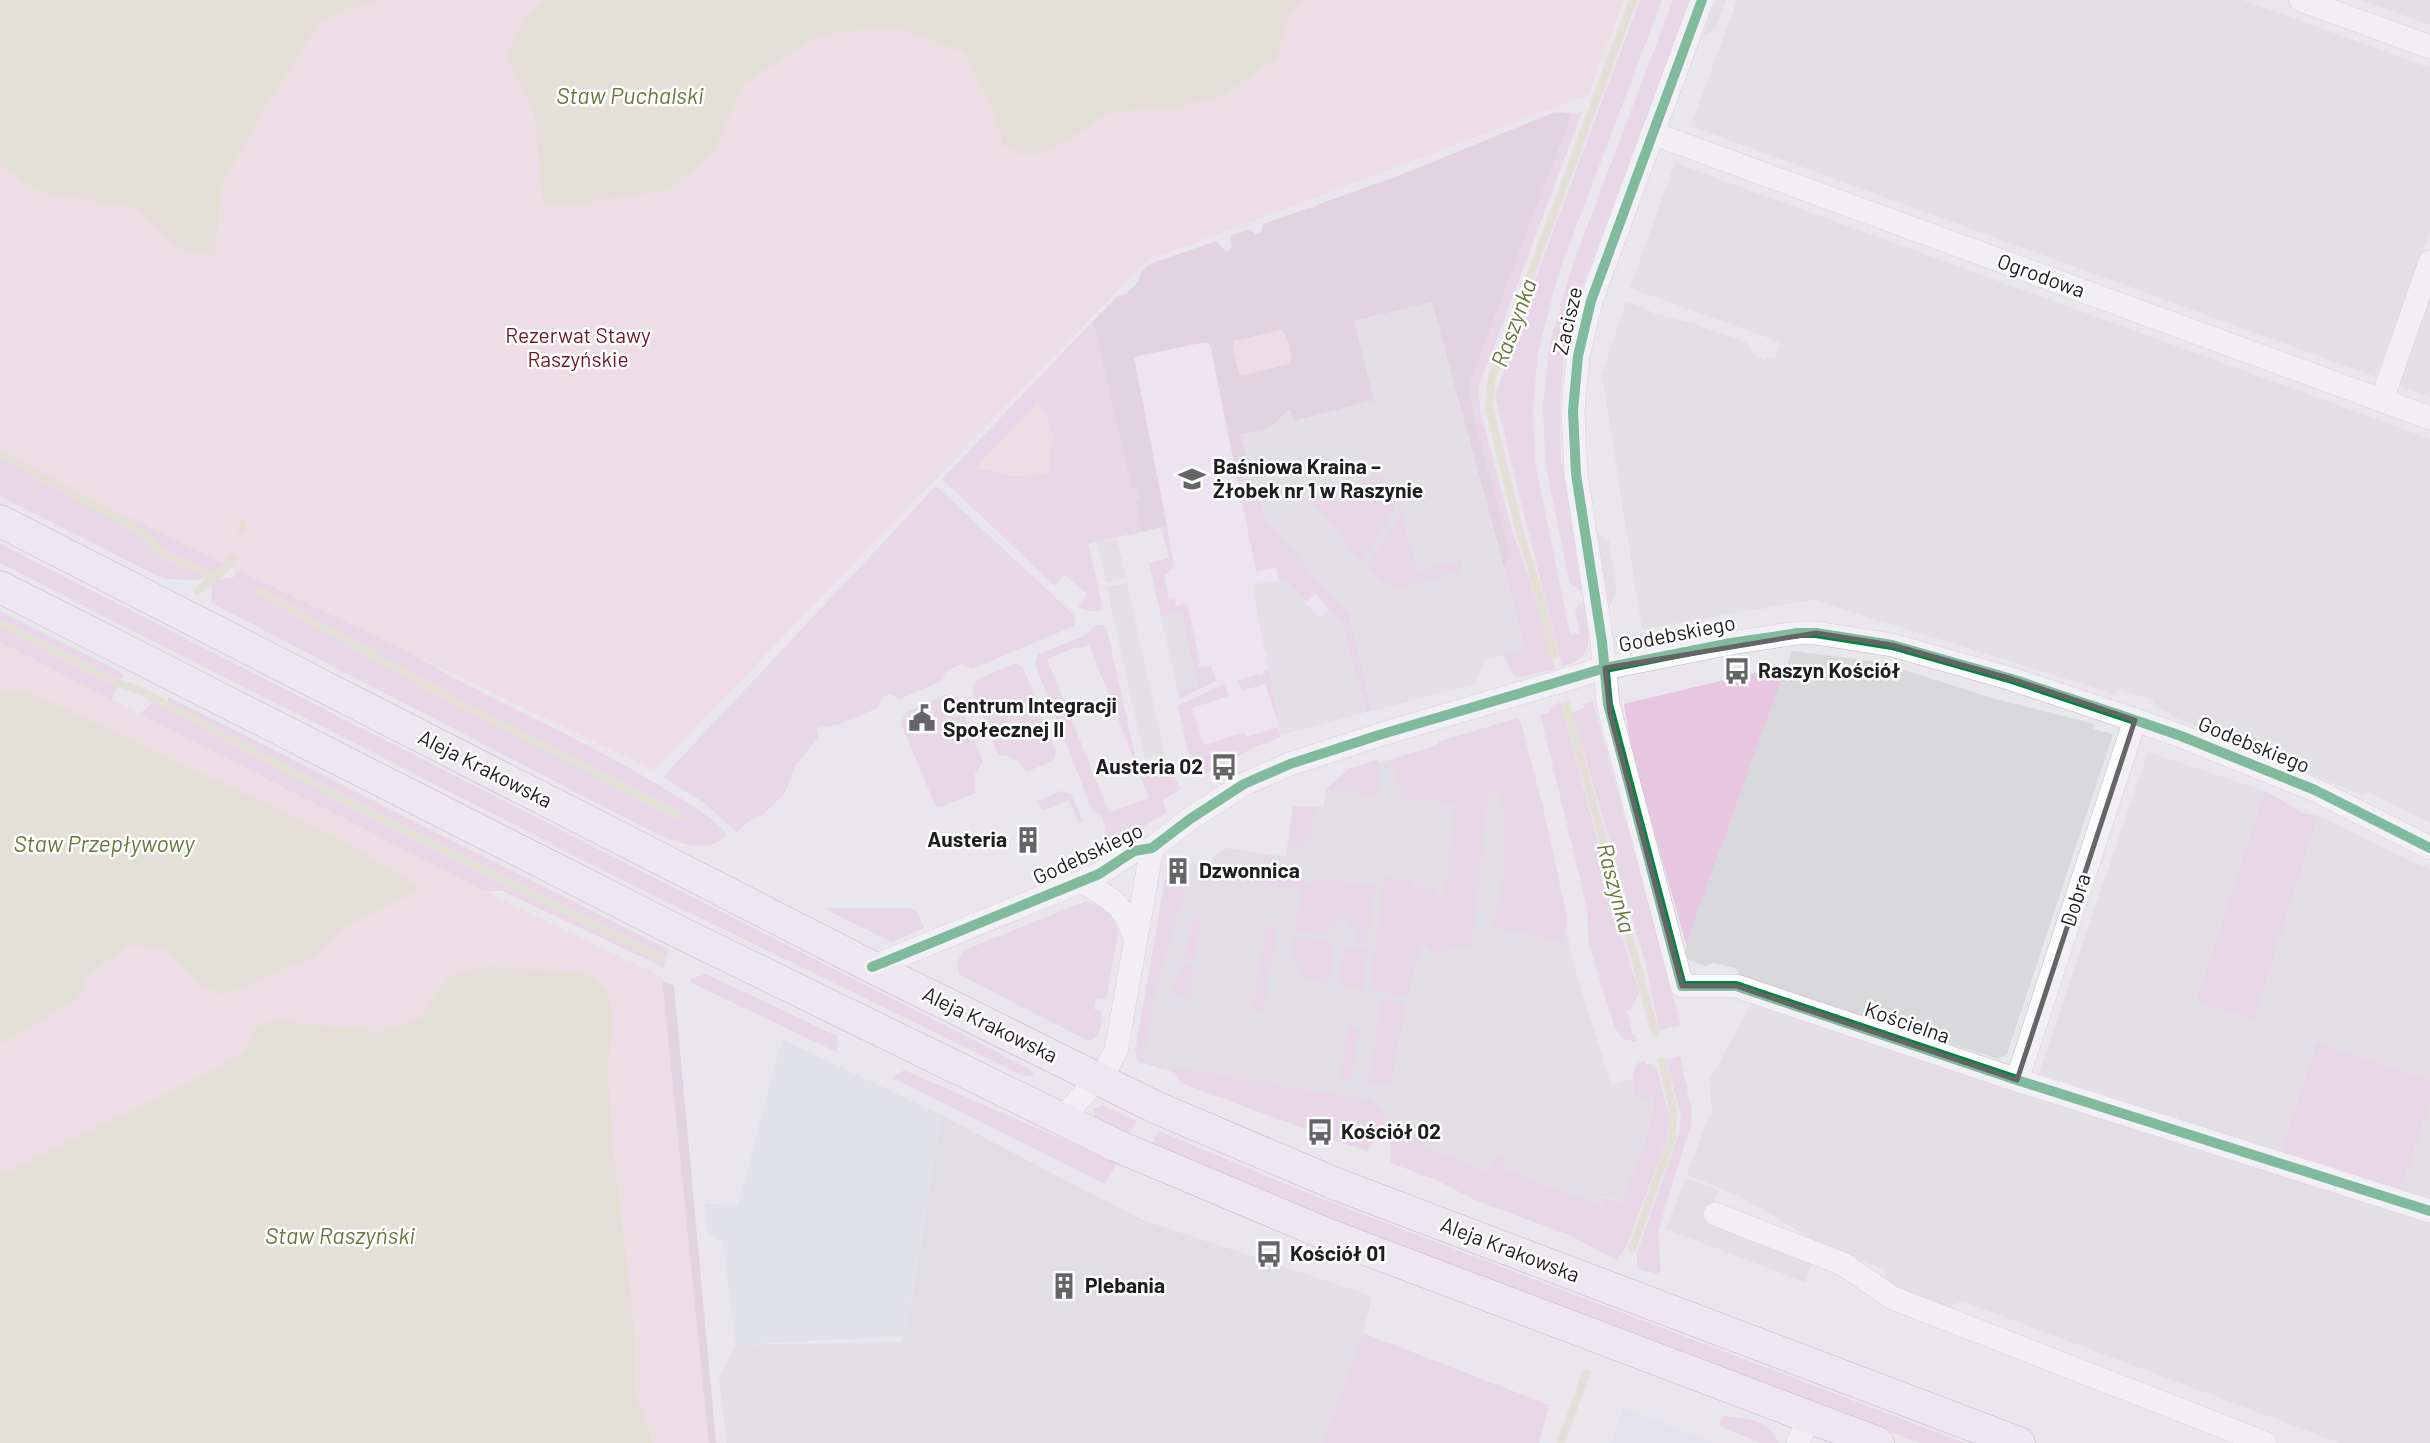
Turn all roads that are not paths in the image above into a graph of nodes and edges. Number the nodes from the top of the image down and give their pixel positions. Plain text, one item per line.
1 (1702, 0) edge
2 (2301, 0) edge
3 (2430, 47) edge
4 (1652, 134) junction
5 (2430, 262) edge
6 (2382, 400) junction
7 (2430, 418) edge
8 (0, 521) edge
9 (0, 587) edge
10 (1605, 668) junction
11 (2135, 720) junction
12 (1152, 848) junction
13 (2430, 848) edge
14 (1083, 882) junction
15 (1135, 939) junction
16 (872, 967) junction
17 (1098, 1079) junction
18 (2017, 1080) junction
19 (1062, 1119) junction
20 (2430, 1211) edge
21 (1715, 1214) dead end
22 (1803, 1430) edge
23 (1878, 1443) edge
24 (2019, 1443) edge
25 (2265, 1443) edge

1 - 4 street, Zacisze
2 - 3 street
4 - 6 street, Ogrodowa
4 - 10 street, Zacisze
5 - 6 street
6 - 7 street, Ogrodowa
8 - 16 main road, Aleja Krakowska
9 - 19 main road
10 - 11 street, Godebskiego
10 - 12 street, Godebskiego
10 - 18 street, Kościelna
11 - 13 street, Godebskiego
11 - 18 street, Dobra
12 - 14 street, Godebskiego
12 - 15 street, Godebskiego
14 - 15 street, Godebskiego
14 - 16 street, Godebskiego
15 - 17 street, Godebskiego
16 - 17 main road, Aleja Krakowska
17 - 19 street, Godebskiego
17 - 24 main road, Aleja Krakowska
18 - 20 street, Kościelna
19 - 22 main road
21 - 25 street
22 - 23 main road

